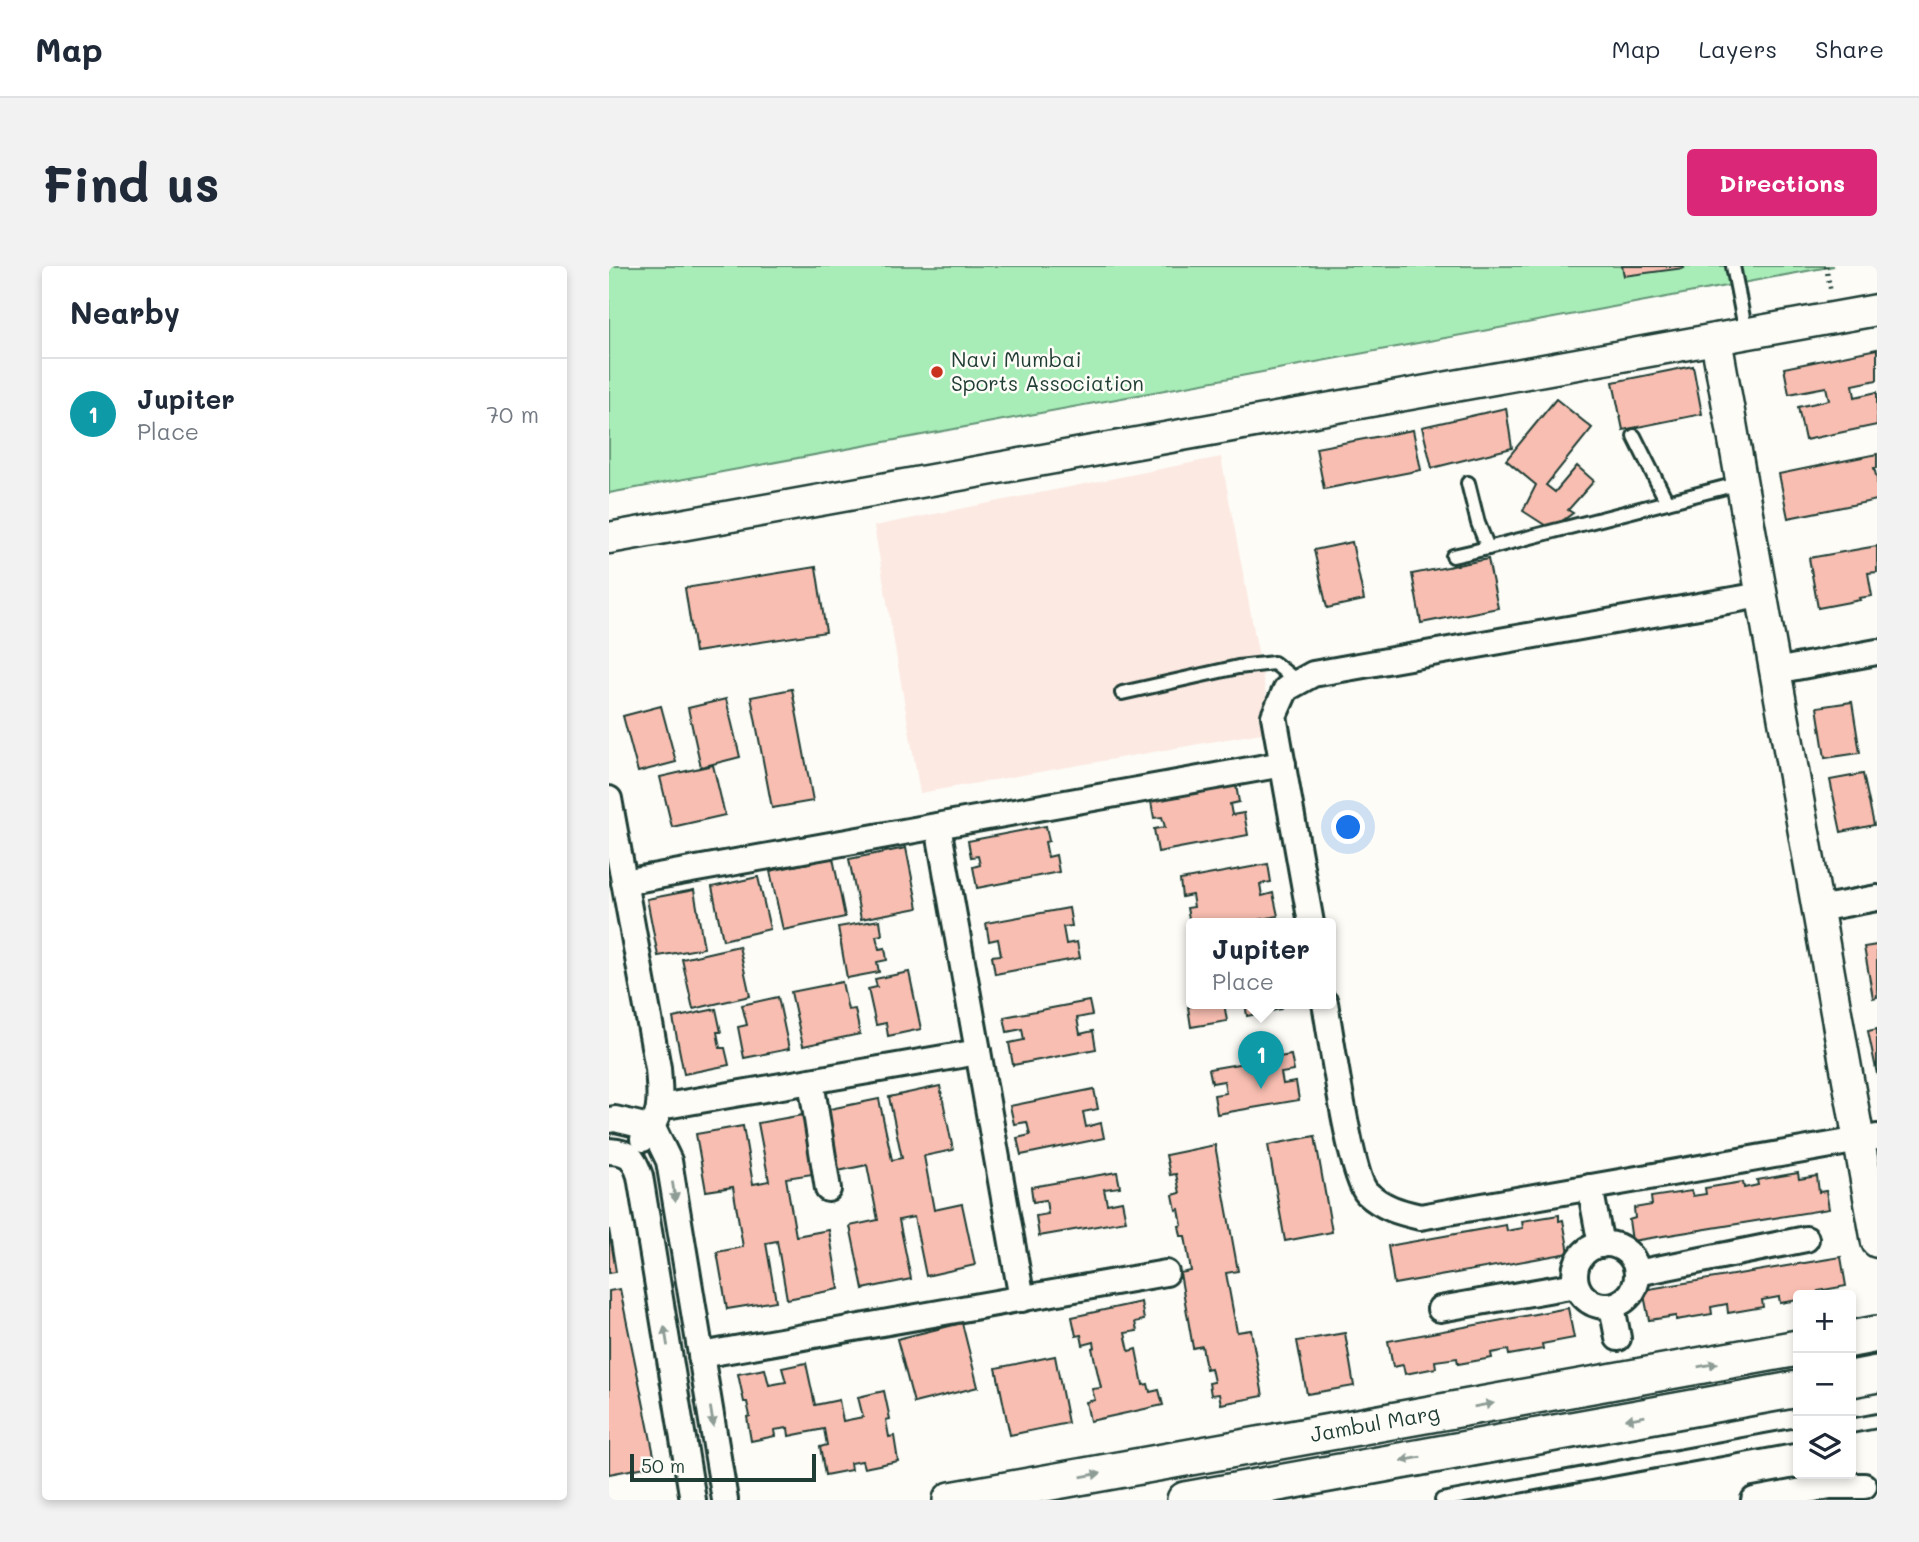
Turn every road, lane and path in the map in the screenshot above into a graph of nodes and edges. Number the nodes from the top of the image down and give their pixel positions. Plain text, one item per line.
1 (1733, 266) edge
2 (1877, 310) edge
3 (1746, 334) junction
4 (1716, 339) junction
5 (1634, 436) dead end
6 (1468, 483) dead end
7 (1741, 483) junction
8 (1667, 502) junction
9 (609, 538) edge
10 (1488, 548) junction
11 (1453, 556) dead end
12 (1761, 595) junction
13 (1877, 652) edge
14 (1775, 671) junction
15 (1298, 682) junction
16 (1122, 693) dead end
17 (1283, 764) junction
18 (609, 799) edge
19 (938, 826) junction
20 (624, 882) junction
21 (1877, 898) edge
22 (1818, 909) junction
23 (1310, 918) edge
24 (1326, 1009) edge
25 (978, 1052) junction
26 (811, 1081) junction
27 (657, 1118) junction
28 (609, 1120) edge
29 (1868, 1139) edge
30 (619, 1153) edge
31 (1590, 1187) junction
32 (828, 1189) dead end
33 (1806, 1239) dead end
34 (1877, 1242) edge
35 (1601, 1245) junction
36 (1166, 1273) dead end
37 (1637, 1273) junction
38 (1576, 1285) junction
39 (1022, 1299) junction
40 (1612, 1306) junction
41 (1440, 1309) dead end
42 (1877, 1334) edge
43 (1618, 1338) dead end
44 (1856, 1338) edge
45 (1793, 1349) edge
46 (701, 1355) junction
47 (1877, 1374) edge
48 (1856, 1378) edge
49 (1793, 1389) edge
50 (1877, 1421) edge
51 (1856, 1425) edge
52 (1793, 1437) edge
53 (1829, 1480) edge
54 (1864, 1486) dead end
55 (693, 1500) edge
56 (725, 1500) edge
57 (951, 1500) edge
58 (1185, 1500) edge
59 (1442, 1500) edge
60 (1754, 1500) edge

1 - 3 lane
2 - 3 street
3 - 4 street
4 - 7 street
4 - 9 street
5 - 8 lane
6 - 10 lane
7 - 8 lane
7 - 12 street
8 - 10 lane
10 - 11 lane
12 - 14 street
12 - 15 street
13 - 14 street
14 - 22 street
15 - 16 lane
15 - 17 street
17 - 19 street
17 - 23 street
18 - 20 street
19 - 20 street
19 - 25 street
20 - 27 street
21 - 22 street
22 - 29 street
24 - 31 street
25 - 26 street
25 - 39 street
26 - 27 street
26 - 32 street
27 - 28 street
27 - 30 street
27 -> 46 street
29 - 31 street
29 - 34 street
55 -> 30 street
31 - 35 street
33 - 37 street
35 - 37 street
35 - 38 street
36 - 39 street
37 - 40 street
38 - 40 street
38 - 41 street
39 - 46 street
40 - 43 street
42 - 44 main road
57 -> 45 main road, Jambul Marg
46 -> 56 street
47 - 48 main road
49 -> 58 main road, Jambul Marg
50 - 51 lane
52 - 59 lane
53 - 54 street
53 - 60 street

